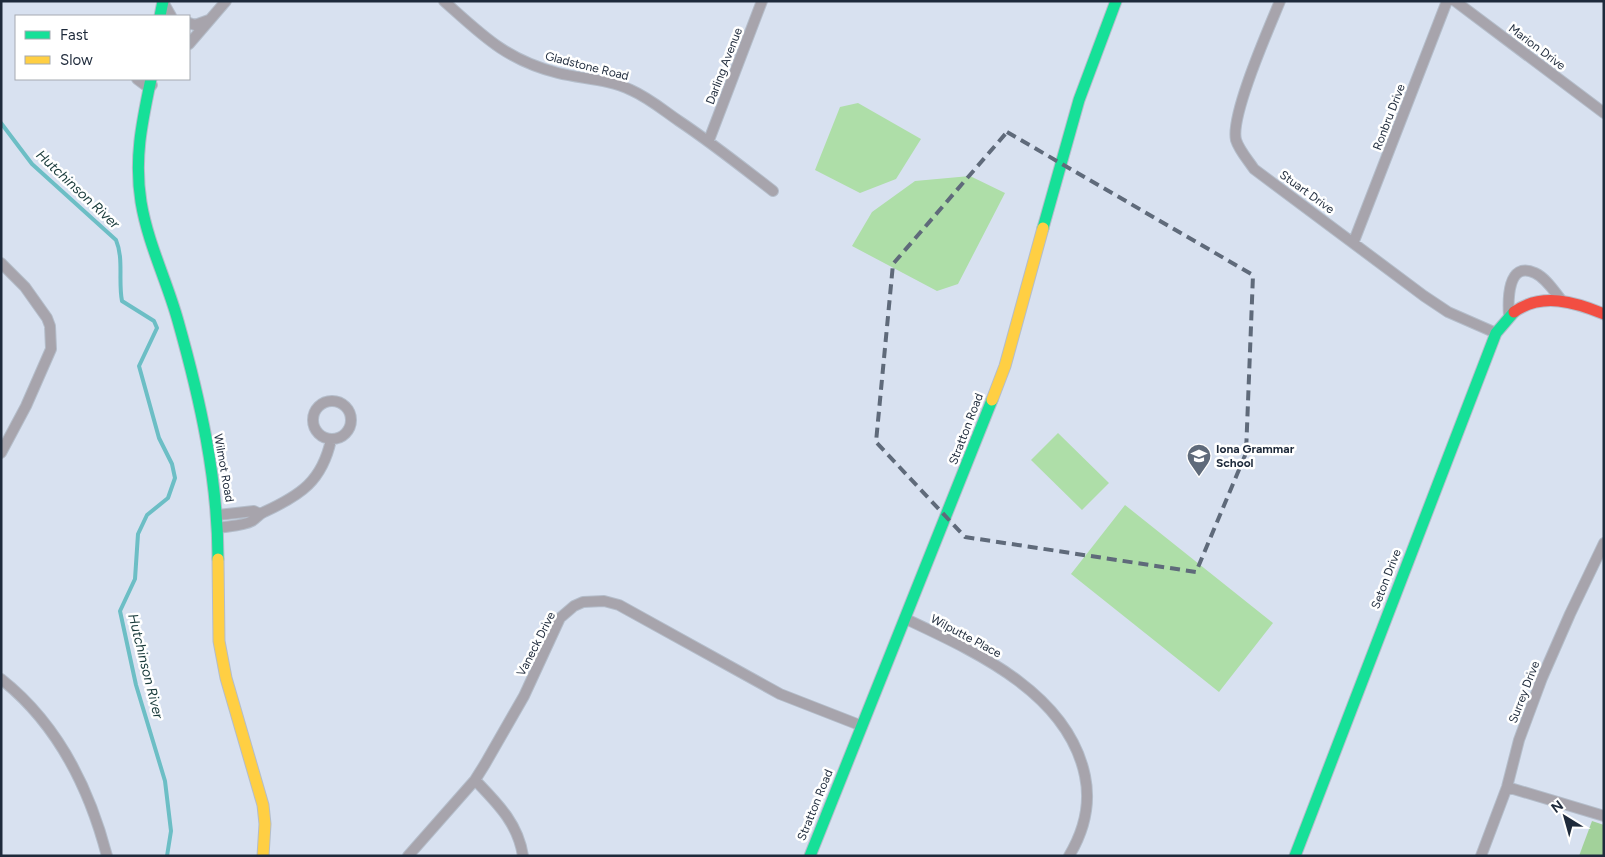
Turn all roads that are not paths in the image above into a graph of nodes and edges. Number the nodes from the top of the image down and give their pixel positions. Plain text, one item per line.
1 (226, 1) edge
2 (444, 1) edge
3 (762, 1) edge
4 (1116, 1) edge
5 (1280, 1) edge
6 (1447, 1) edge
7 (1455, 1) edge
8 (163, 2) edge
9 (160, 15) edge
10 (170, 15) edge
11 (210, 20) junction
12 (190, 23) edge
13 (190, 43) edge
14 (150, 83) edge
15 (1604, 113) edge
16 (709, 140) junction
17 (774, 191) dead end
18 (1354, 241) junction
19 (1, 263) edge
20 (1562, 301) junction
21 (1604, 314) edge
22 (1509, 316) junction
23 (1496, 333) junction
24 (331, 440) dead end
25 (1, 453) edge
26 (260, 514) junction
27 (218, 515) junction
28 (218, 528) junction
29 (1604, 543) edge
30 (906, 619) junction
31 (1, 679) edge
32 (862, 726) junction
33 (475, 780) junction
34 (1507, 787) junction
35 (1604, 816) edge
36 (106, 856) edge
37 (263, 856) edge
38 (408, 856) edge
39 (523, 856) edge
40 (810, 856) edge
41 (1069, 856) edge
42 (1296, 856) edge
43 (1481, 856) edge

1 - 11 street
2 - 16 street, Gladstone Road
3 - 16 street, Darling Avenue
4 - 30 street, Stratton Road
5 - 18 street, Stuart Drive
6 - 18 street, Ronbru Drive
7 - 15 street, Marion Drive
8 - 9 street
8 - 10 street
11 - 12 street
11 - 13 street
14 - 27 street, Wilmot Road
16 - 17 street, Gladstone Road
18 - 23 street, Stuart Drive
19 - 25 street
20 - 21 street, Seton Drive
20 - 22 street, Seton Drive
20 - 22 street
22 - 23 street, Seton Drive
23 - 42 street, Seton Drive
24 - 26 street
26 - 27 street
26 - 28 street
27 - 28 street, Wilmot Road
28 - 37 street, Wilmot Road
29 - 34 street, Surrey Drive
30 - 32 street, Stratton Road
30 - 41 street, Wilputte Place
31 - 36 street
32 - 33 street, Vaneck Drive
32 - 40 street, Stratton Road
33 - 38 street, Vaneck Drive
33 - 39 street
34 - 35 street
34 - 43 street, Surrey Drive

